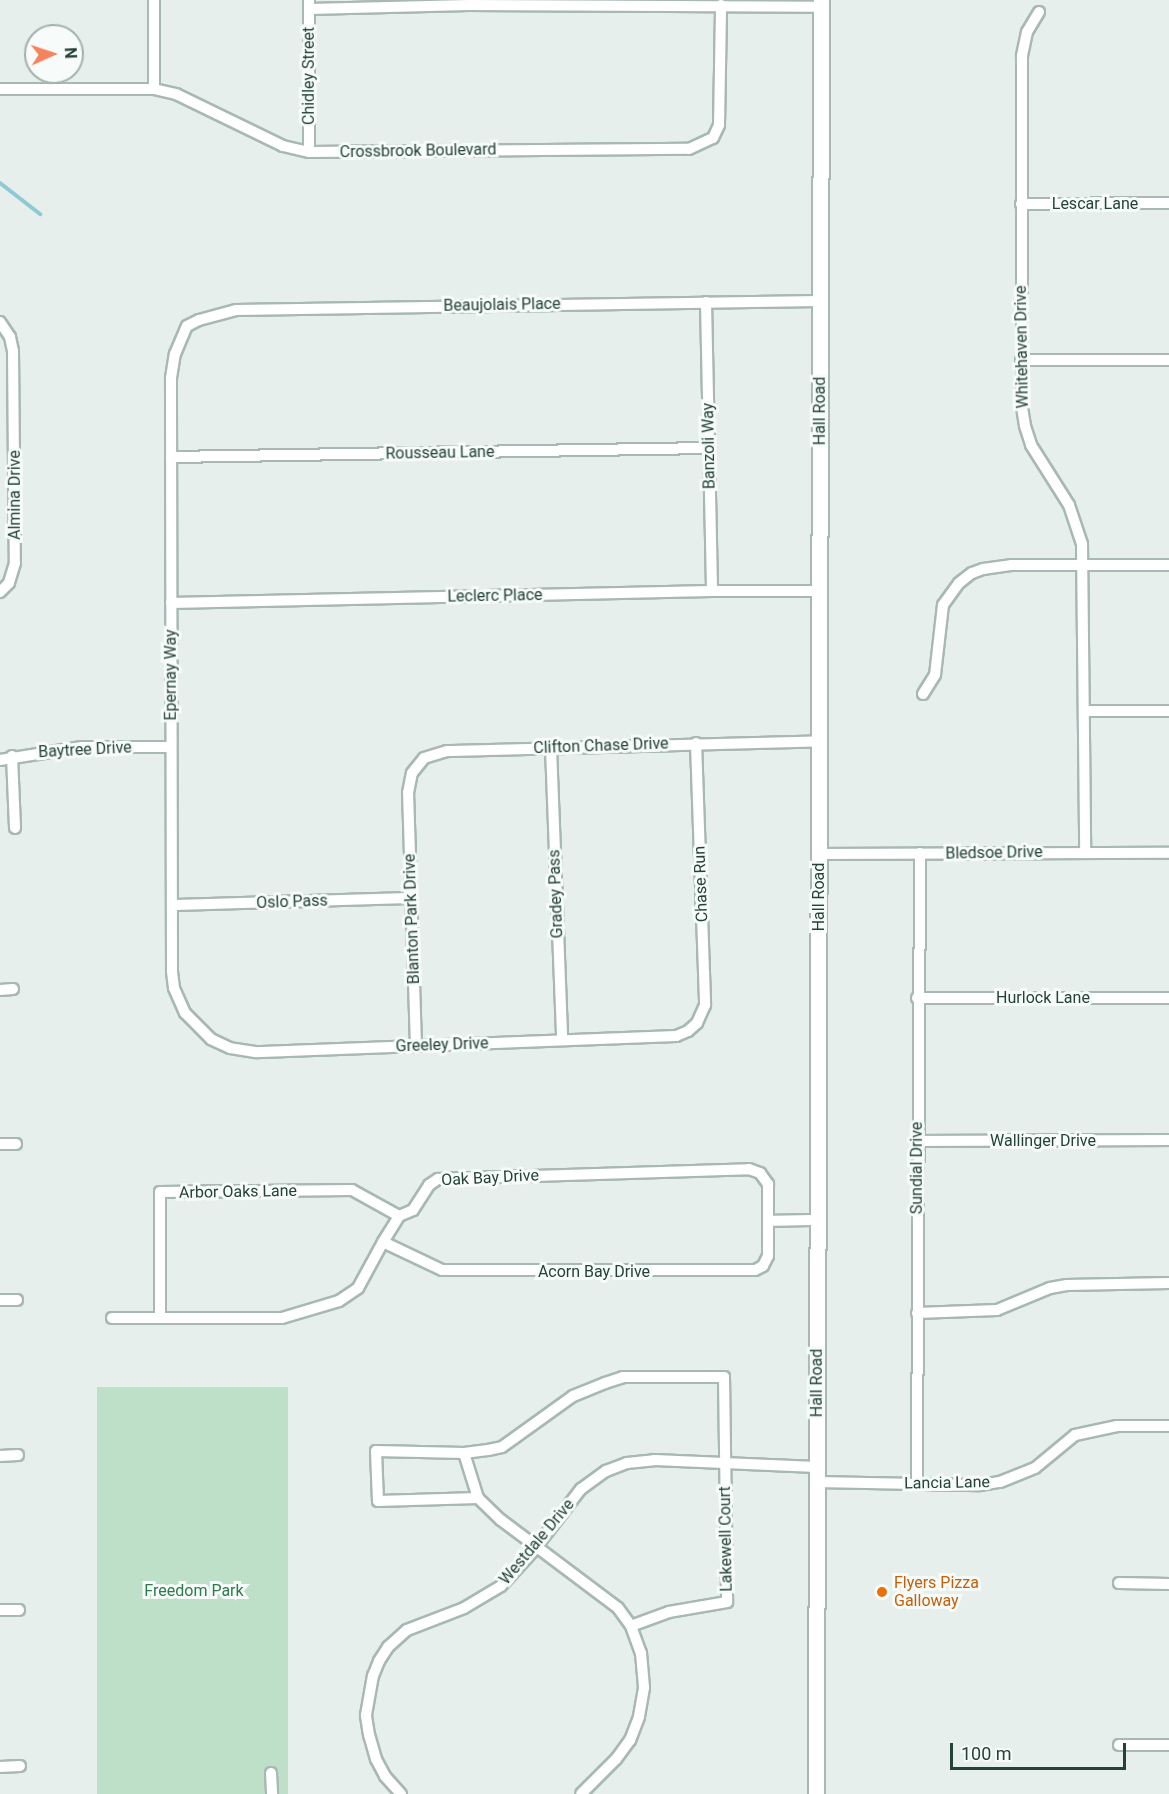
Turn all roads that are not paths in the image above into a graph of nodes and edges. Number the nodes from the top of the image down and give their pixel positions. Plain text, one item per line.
1 (154, 0) edge
2 (469, 2) edge
3 (821, 3) edge
4 (309, 4) edge
5 (721, 5) junction
6 (1039, 12) dead end
7 (0, 89) edge
8 (154, 89) junction
9 (309, 153) junction
10 (1169, 203) edge
11 (1021, 204) junction
12 (820, 301) junction
13 (706, 302) junction
14 (1, 323) edge
15 (187, 326) joint
16 (1021, 360) junction
17 (1169, 360) edge
18 (709, 448) junction
19 (171, 457) junction
20 (1084, 565) junction
21 (1169, 565) edge
22 (712, 591) junction
23 (819, 591) junction
24 (0, 592) edge
25 (171, 603) junction
26 (923, 694) dead end
27 (1084, 711) junction
28 (1169, 711) edge
29 (819, 741) junction
30 (696, 743) junction
31 (171, 747) junction
32 (551, 748) junction
33 (12, 756) junction
34 (0, 760) edge
35 (408, 793) joint
36 (15, 828) dead end
37 (1084, 851) junction
38 (920, 853) junction
39 (1169, 853) edge
40 (819, 854) junction
41 (412, 898) junction
42 (172, 905) junction
43 (13, 989) dead end
44 (0, 990) edge
45 (917, 998) junction
46 (1169, 998) edge
47 (191, 1022) joint
48 (697, 1023) joint
49 (562, 1040) junction
50 (416, 1046) junction
51 (1169, 1140) edge
52 (917, 1141) junction
53 (0, 1144) edge
54 (16, 1144) dead end
55 (399, 1215) junction
56 (818, 1220) junction
57 (769, 1221) junction
58 (383, 1242) junction
59 (1169, 1283) edge
60 (0, 1300) edge
61 (17, 1300) dead end
62 (917, 1313) junction
63 (160, 1317) junction
64 (112, 1318) dead end
65 (1169, 1426) edge
66 (464, 1454) junction
67 (18, 1455) dead end
68 (0, 1456) edge
69 (725, 1462) junction
70 (817, 1474) junction
71 (916, 1484) junction
72 (478, 1498) junction
73 (536, 1547) junction
74 (1119, 1583) dead end
75 (1169, 1584) edge
76 (19, 1610) dead end
77 (0, 1611) edge
78 (631, 1626) junction
79 (1119, 1745) dead end
80 (1169, 1745) edge
81 (20, 1766) dead end
82 (0, 1767) edge
83 (271, 1773) dead end
84 (272, 1794) edge
85 (401, 1794) edge
86 (581, 1794) edge
87 (816, 1794) edge

1 - 8 street
2 - 4 street
2 - 5 street
3 - 5 street
3 - 12 street, Hall Road
4 - 9 street, Chidley Street
5 - 9 street, Crossbrook Boulevard
6 - 11 street, Whitehaven Drive
7 - 8 street, Crossbrook Boulevard
8 - 9 street, Crossbrook Boulevard
10 - 11 street, Lescar Lane
11 - 16 street, Whitehaven Drive
12 - 13 street, Beaujolais Place
12 - 23 street, Hall Road
13 - 15 street, Beaujolais Place
13 - 18 street, Banzoli Way
14 - 24 street, Almina Drive
15 - 19 street, Epernay Way
16 - 17 street
16 - 20 street, Whitehaven Drive
18 - 19 street, Rousseau Lane
18 - 22 street, Banzoli Way
19 - 25 street, Epernay Way
20 - 21 street
20 - 26 street
20 - 27 street, Whitehaven Drive
22 - 23 street, Leclerc Place
22 - 25 street, Leclerc Place
23 - 29 street, Hall Road
25 - 31 street, Epernay Way
27 - 28 street
27 - 37 street, Whitehaven Drive
29 - 30 street, Clifton Chase Drive
29 - 40 street, Hall Road
30 - 32 street, Clifton Chase Drive
30 - 48 street, Chase Run
31 - 33 street, Baytree Drive
31 - 42 street, Epernay Way
32 - 35 street, Clifton Chase Drive
32 - 49 street, Gradey Pass
33 - 34 street, Baytree Drive
33 - 36 street
35 - 41 street, Blanton Park Drive
37 - 38 street, Bledsoe Drive
37 - 39 street, Bledsoe Drive
38 - 40 street, Bledsoe Drive
38 - 45 street, Sundial Drive
40 - 56 street, Hall Road
41 - 42 street, Oslo Pass
41 - 50 street, Blanton Park Drive
42 - 47 street, Epernay Way
43 - 44 street
45 - 46 street, Hurlock Lane
45 - 52 street, Sundial Drive
47 - 50 street, Greeley Drive
48 - 49 street, Greeley Drive
49 - 50 street, Greeley Drive
51 - 52 street, Wallinger Drive
52 - 62 street, Sundial Drive
53 - 54 street
55 - 57 street, Oak Bay Drive
55 - 58 street, Oak Bay Drive
55 - 63 street, Arbor Oaks Lane
56 - 57 street
56 - 70 street, Hall Road
57 - 58 street, Acorn Bay Drive
58 - 63 street, Oak Bay Drive
59 - 62 street
60 - 61 street
62 - 71 street, Sundial Drive
63 - 64 street, Oak Bay Drive
65 - 71 street, Lancia Lane
66 - 69 street, Lakewell Court
66 - 72 street
66 - 72 street
67 - 68 street
69 - 70 street, Westdale Drive
69 - 73 street, Westdale Drive
69 - 78 street, Lakewell Court
70 - 71 street, Lancia Lane
70 - 87 street, Hall Road
72 - 73 street
73 - 78 street
73 - 85 street, Westdale Drive
74 - 75 street
76 - 77 street
78 - 86 street
79 - 80 street
81 - 82 street
83 - 84 street

